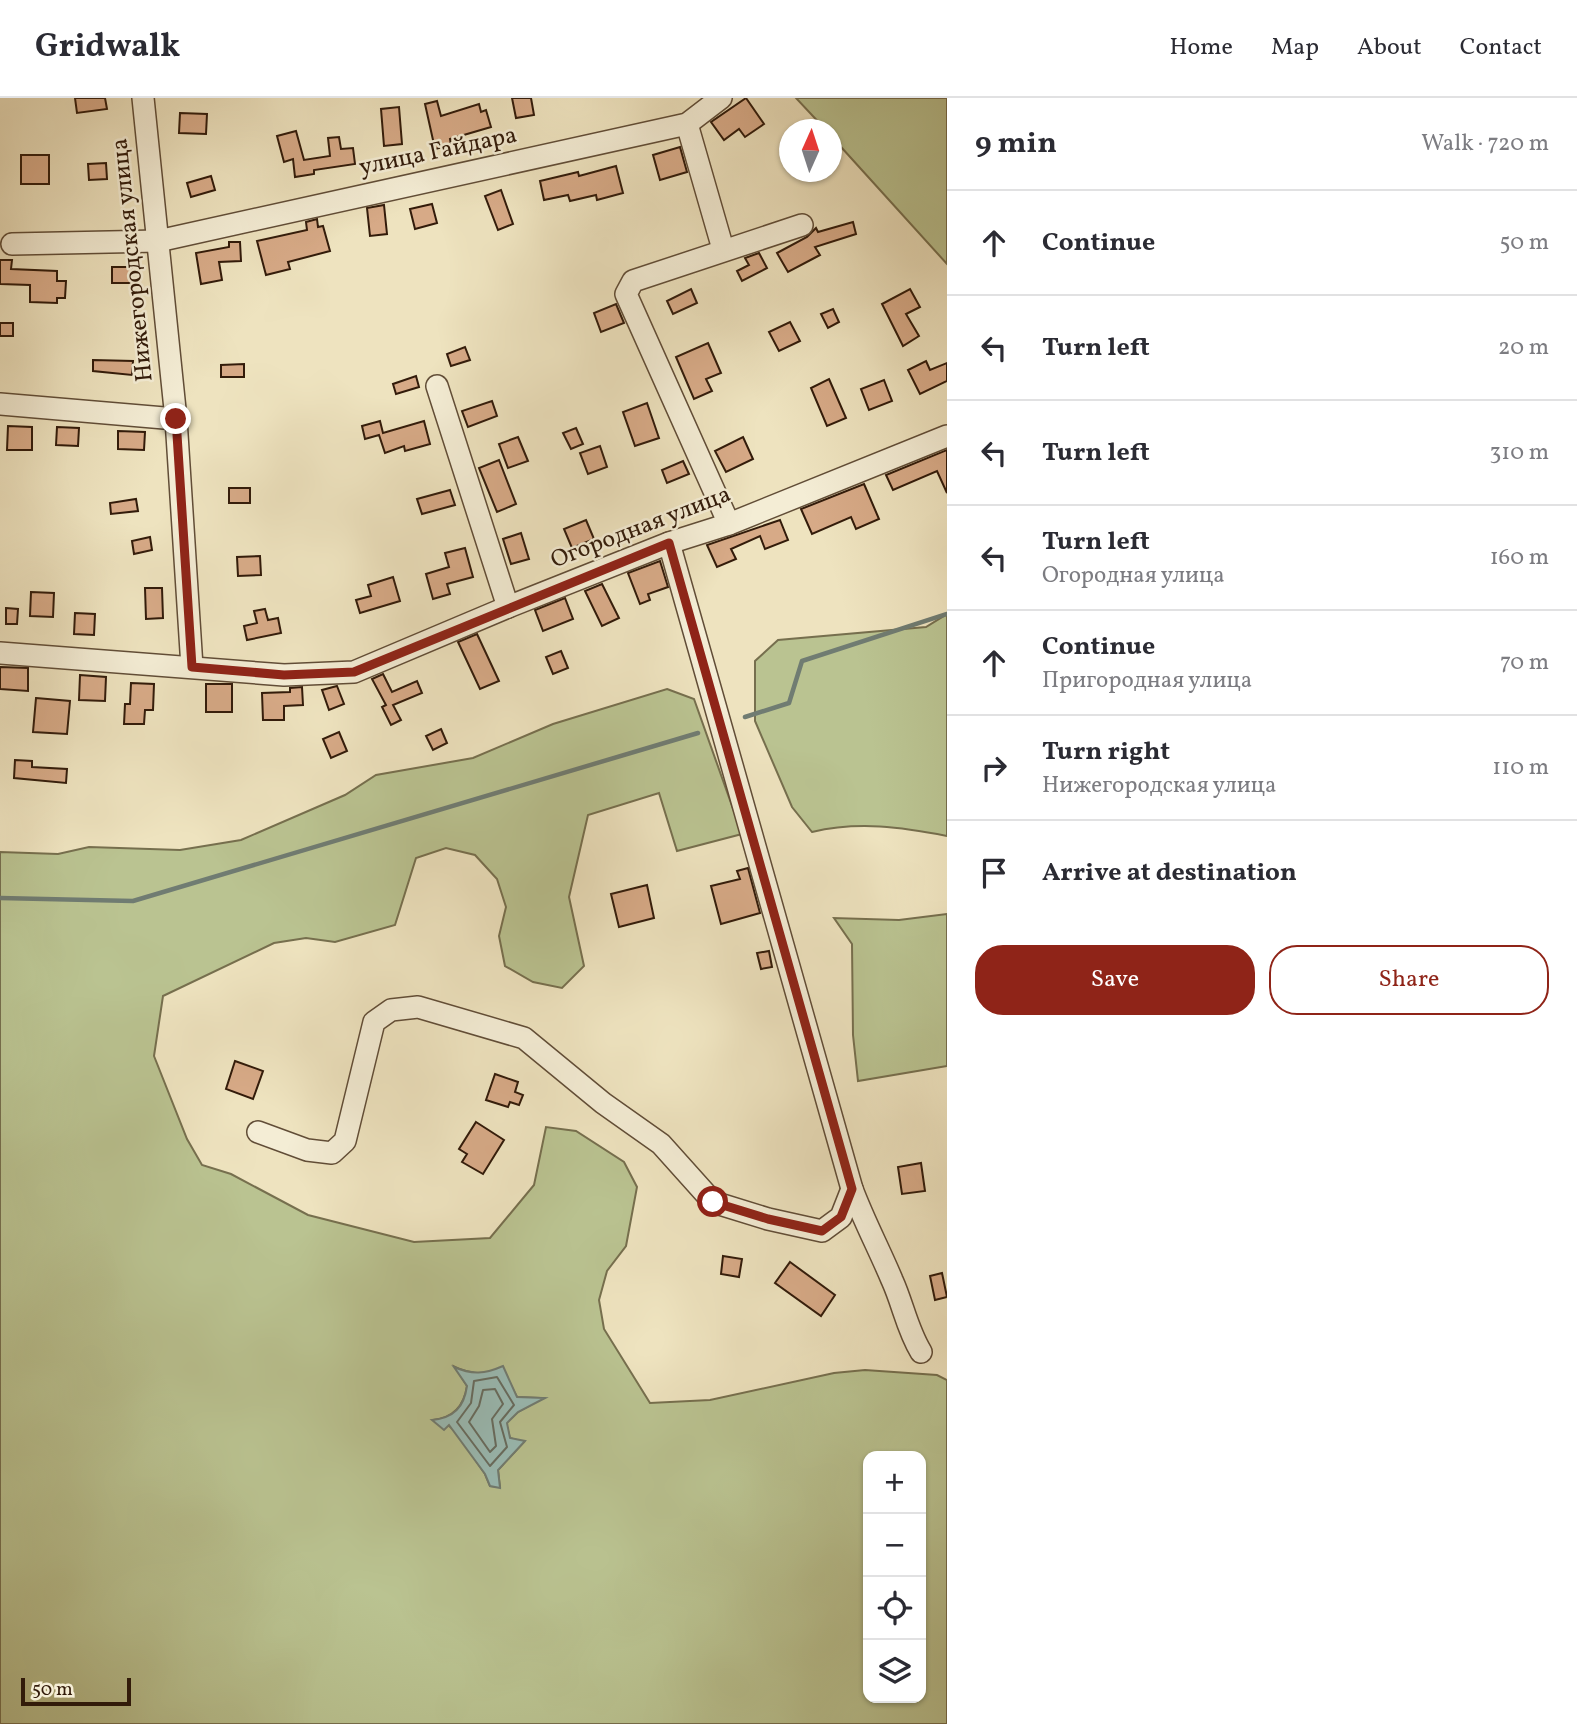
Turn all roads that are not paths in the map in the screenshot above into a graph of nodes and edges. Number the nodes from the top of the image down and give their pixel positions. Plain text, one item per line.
1 (143, 98) edge
2 (721, 98) edge
3 (687, 124) junction
4 (802, 225) dead end
5 (158, 241) junction
6 (12, 244) dead end
7 (723, 249) junction
8 (437, 386) dead end
9 (0, 404) edge
10 (176, 419) junction
11 (947, 436) edge
12 (729, 524) junction
13 (669, 543) junction
14 (508, 607) junction
15 (0, 653) edge
16 (192, 667) junction
17 (258, 1132) dead end
18 (852, 1189) junction
19 (920, 1352) dead end

1 - 5 street, Нижегородская улица
2 - 3 street, улица Гайдара
3 - 5 street, улица Гайдара
3 - 7 street
4 - 7 street
5 - 6 street, улица Гайдара
5 - 10 street, Нижегородская улица
7 - 12 street
8 - 14 street
9 - 10 street
10 - 16 street, Нижегородская улица
11 - 12 street, Огородная улица
12 - 13 street, Огородная улица
13 - 14 street, Огородная улица
13 - 18 street
14 - 16 street, Огородная улица
15 - 16 street
17 - 18 street
18 - 19 street

